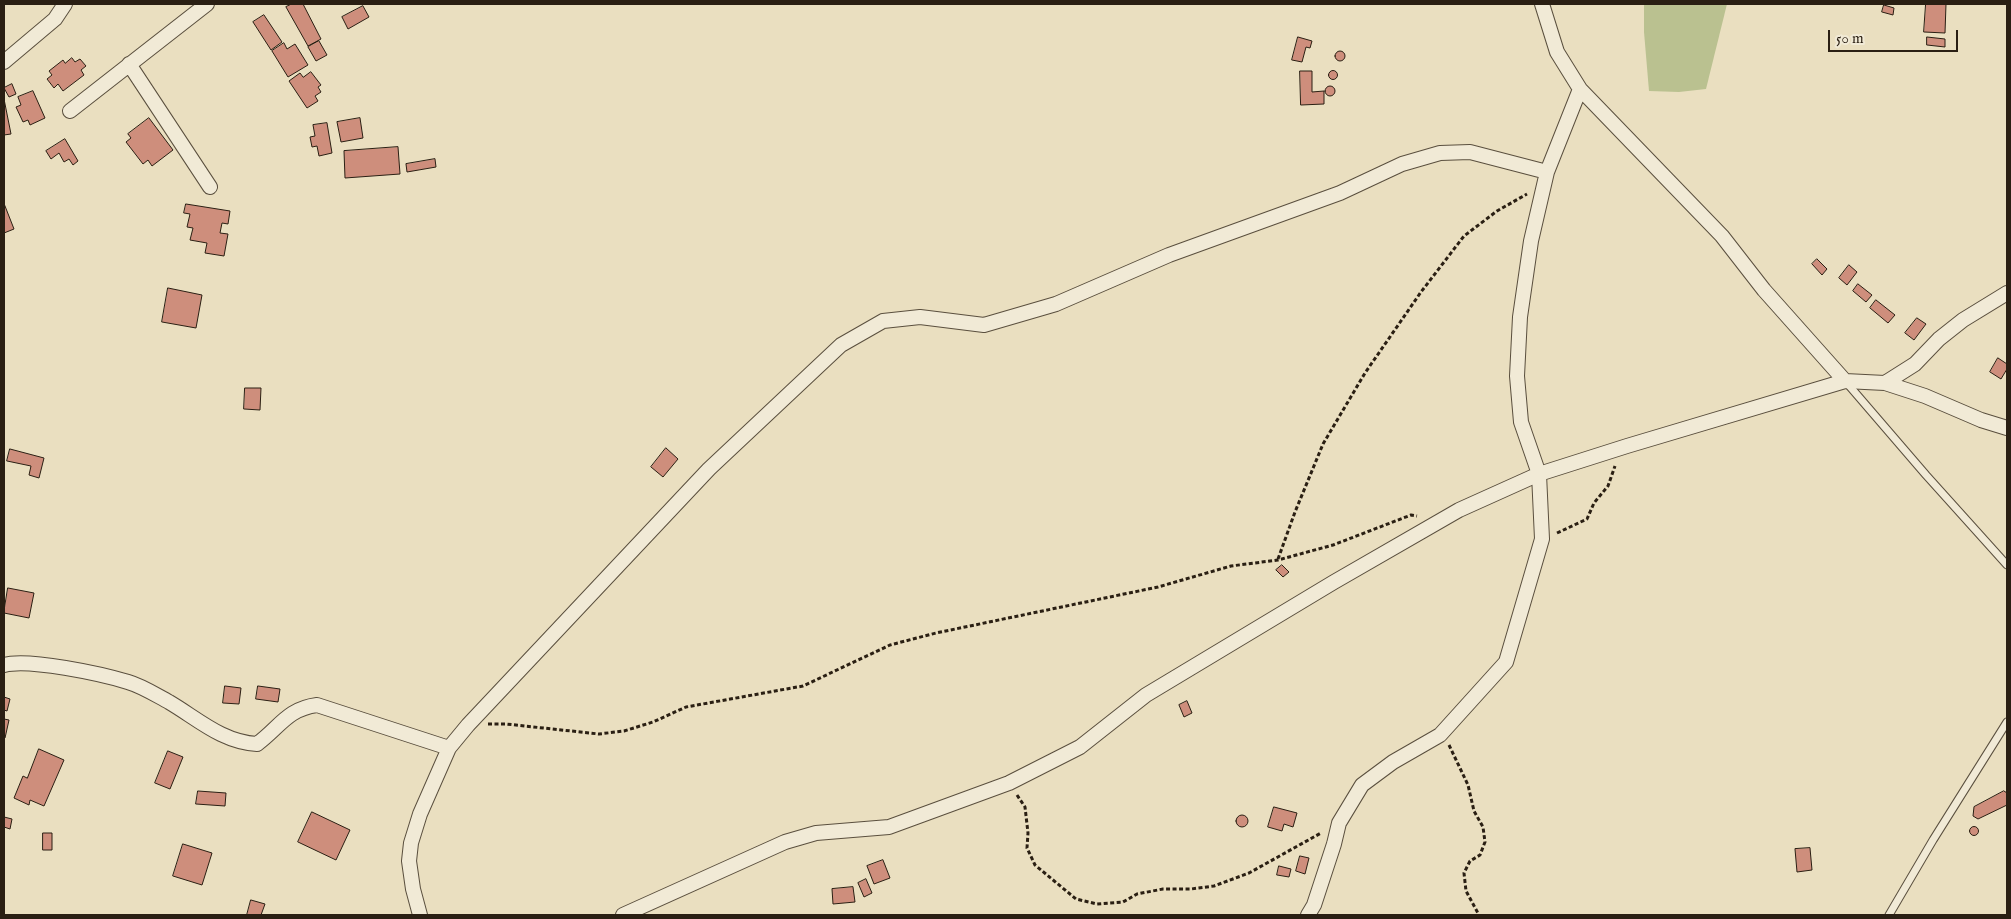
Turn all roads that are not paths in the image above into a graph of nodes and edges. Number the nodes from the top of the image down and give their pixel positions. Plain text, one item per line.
1 (65, 4) edge
2 (207, 4) edge
3 (1542, 4) edge
4 (4, 62) edge
5 (129, 64) junction
6 (1580, 89) junction
7 (70, 111) dead end
8 (1546, 178) junction
9 (210, 187) dead end
10 (2007, 293) edge
11 (1845, 381) junction
12 (1885, 383) junction
13 (2007, 428) edge
14 (1539, 474) junction
15 (2007, 564) edge
16 (4, 665) edge
17 (2007, 722) edge
18 (448, 748) junction
19 (420, 915) edge
20 (623, 915) edge
21 (1308, 915) edge
22 (1889, 915) edge

1 - 4 street
2 - 5 street
3 - 6 street
5 - 7 street
5 - 9 street
6 - 8 street
6 - 11 street
8 - 14 street
8 - 18 street
10 - 12 street
11 - 12 street
11 - 14 street
11 - 15 lane
12 - 13 street
14 - 20 street
14 - 21 street
16 - 18 street
17 - 22 lane
18 - 19 street

